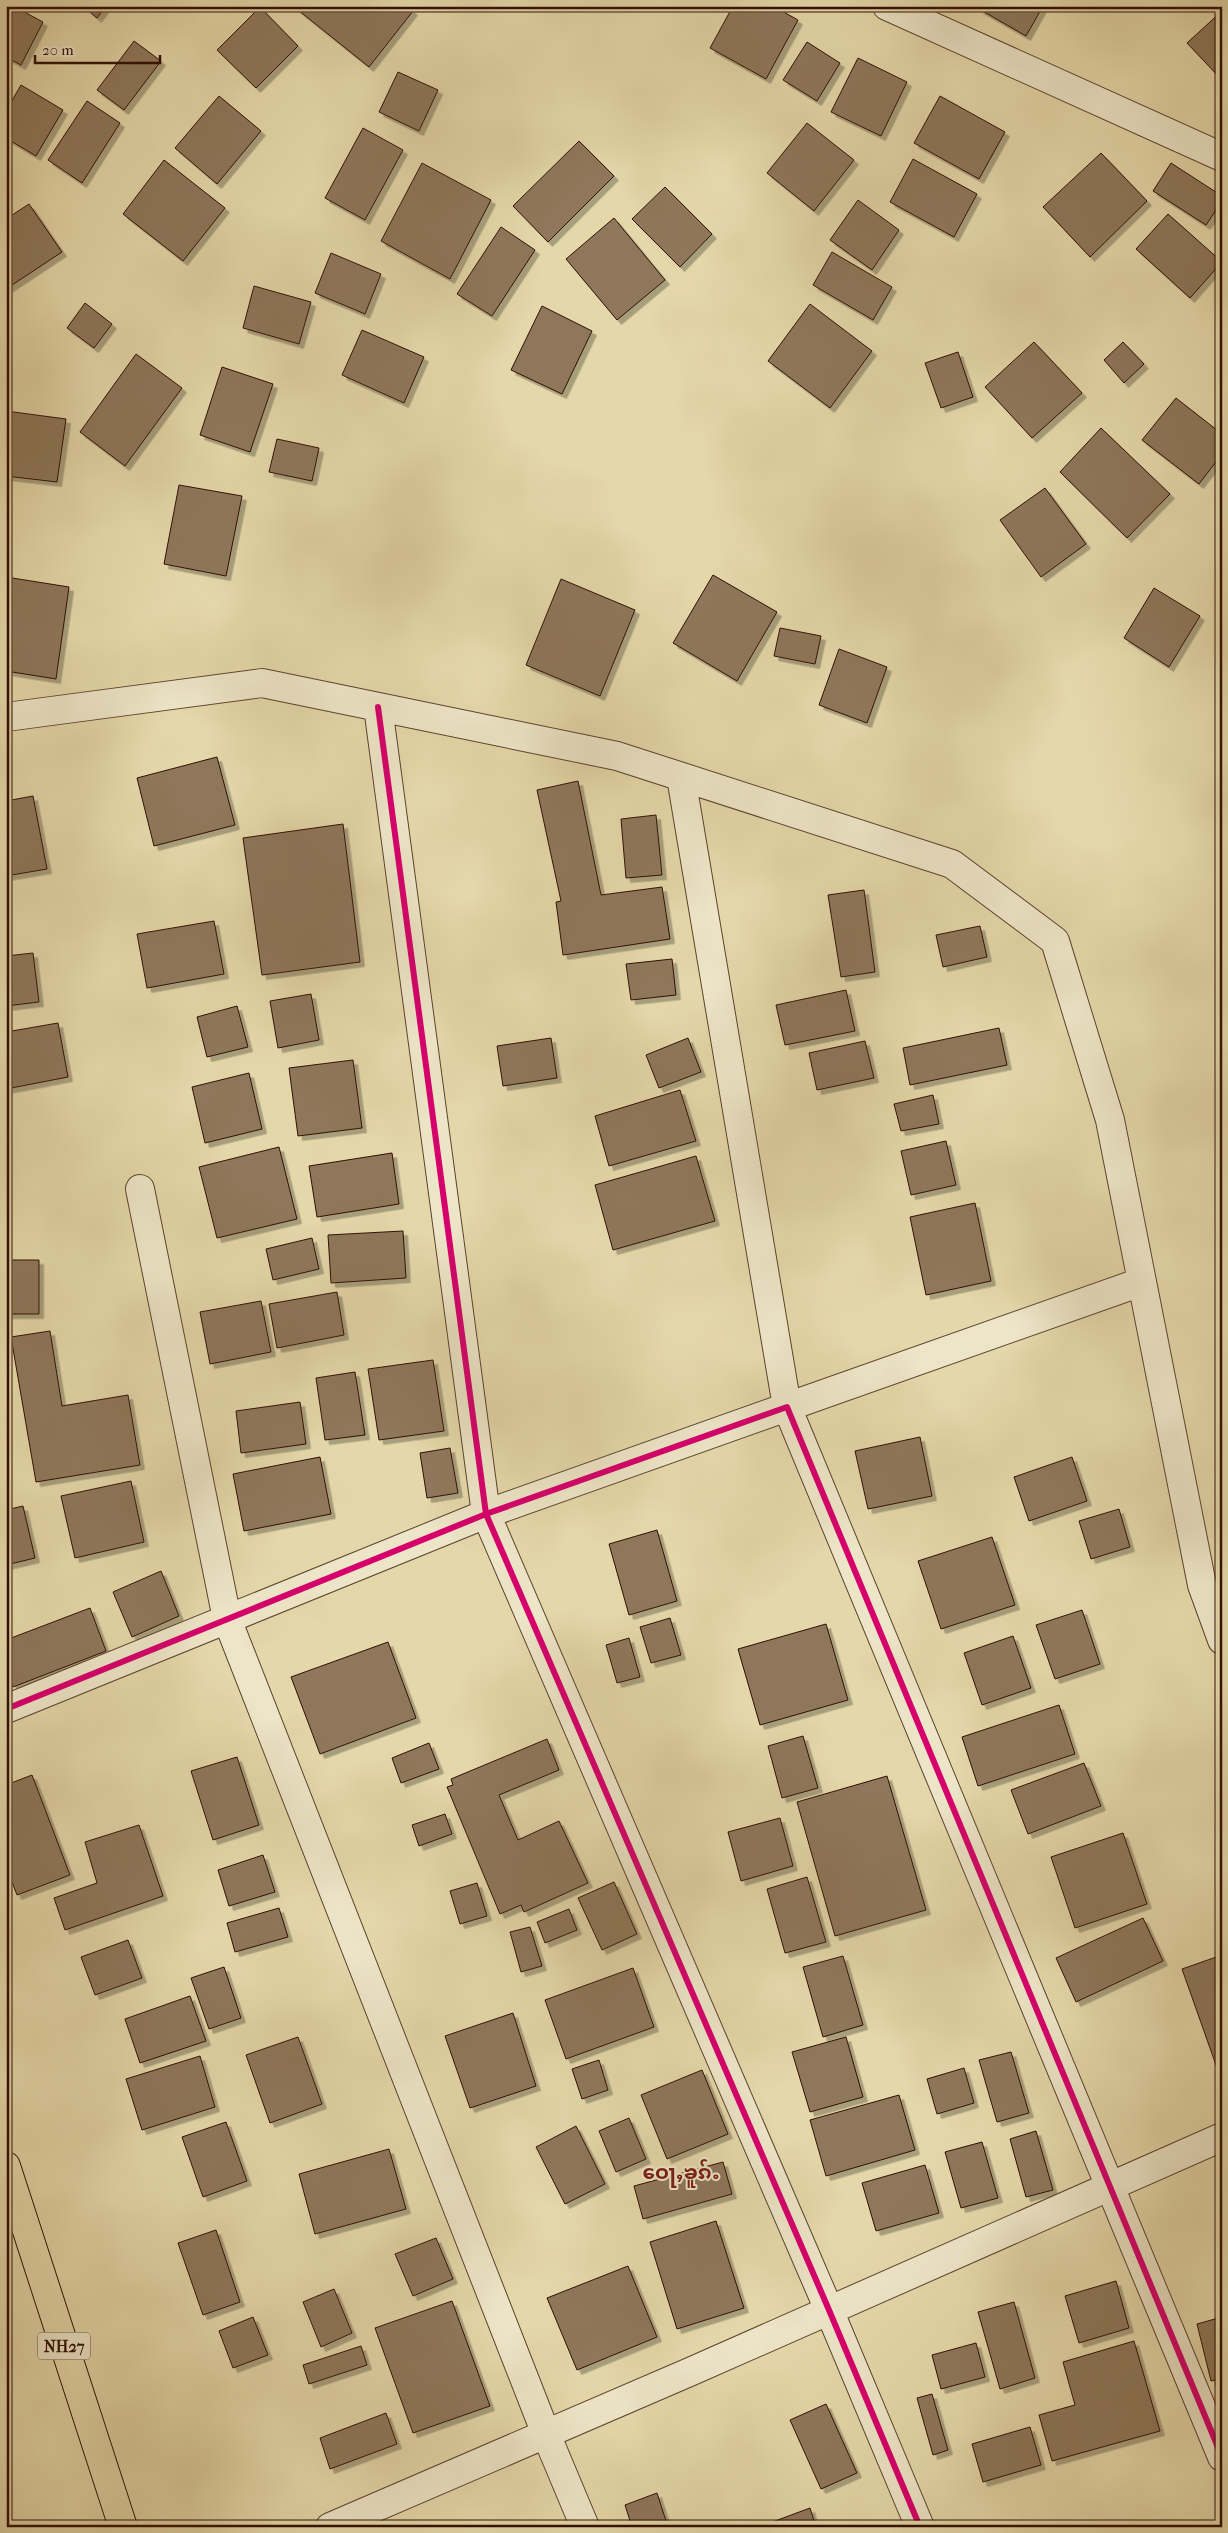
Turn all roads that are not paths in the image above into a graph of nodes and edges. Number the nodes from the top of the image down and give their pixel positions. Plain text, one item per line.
1 (887, 6) edge
2 (1222, 157) edge
3 (378, 707) junction
4 (6, 717) edge
5 (681, 777) junction
6 (140, 1189) dead end
7 (1141, 1282) junction
8 (787, 1408) junction
9 (486, 1514) junction
10 (226, 1619) junction
11 (1222, 1640) edge
12 (6, 1709) edge
13 (1222, 2137) edge
14 (6, 2166) edge
15 (1108, 2187) junction
16 (829, 2310) junction
17 (546, 2434) junction
18 (1222, 2456) edge
19 (122, 2527) edge
20 (330, 2527) edge
21 (586, 2527) edge
22 (920, 2527) edge

1 - 2 street
3 - 4 street
3 - 5 street
3 - 9 street
5 - 7 street
5 - 8 street
6 - 10 street
7 - 8 street
7 - 11 street
8 - 9 street
8 - 15 street
9 - 10 street
9 - 16 street
10 - 12 street
10 - 17 street
13 - 15 street
14 - 19 highway, NH27
15 - 16 street
15 - 18 street
16 - 17 street
16 - 22 street
17 - 20 street
17 - 21 street

